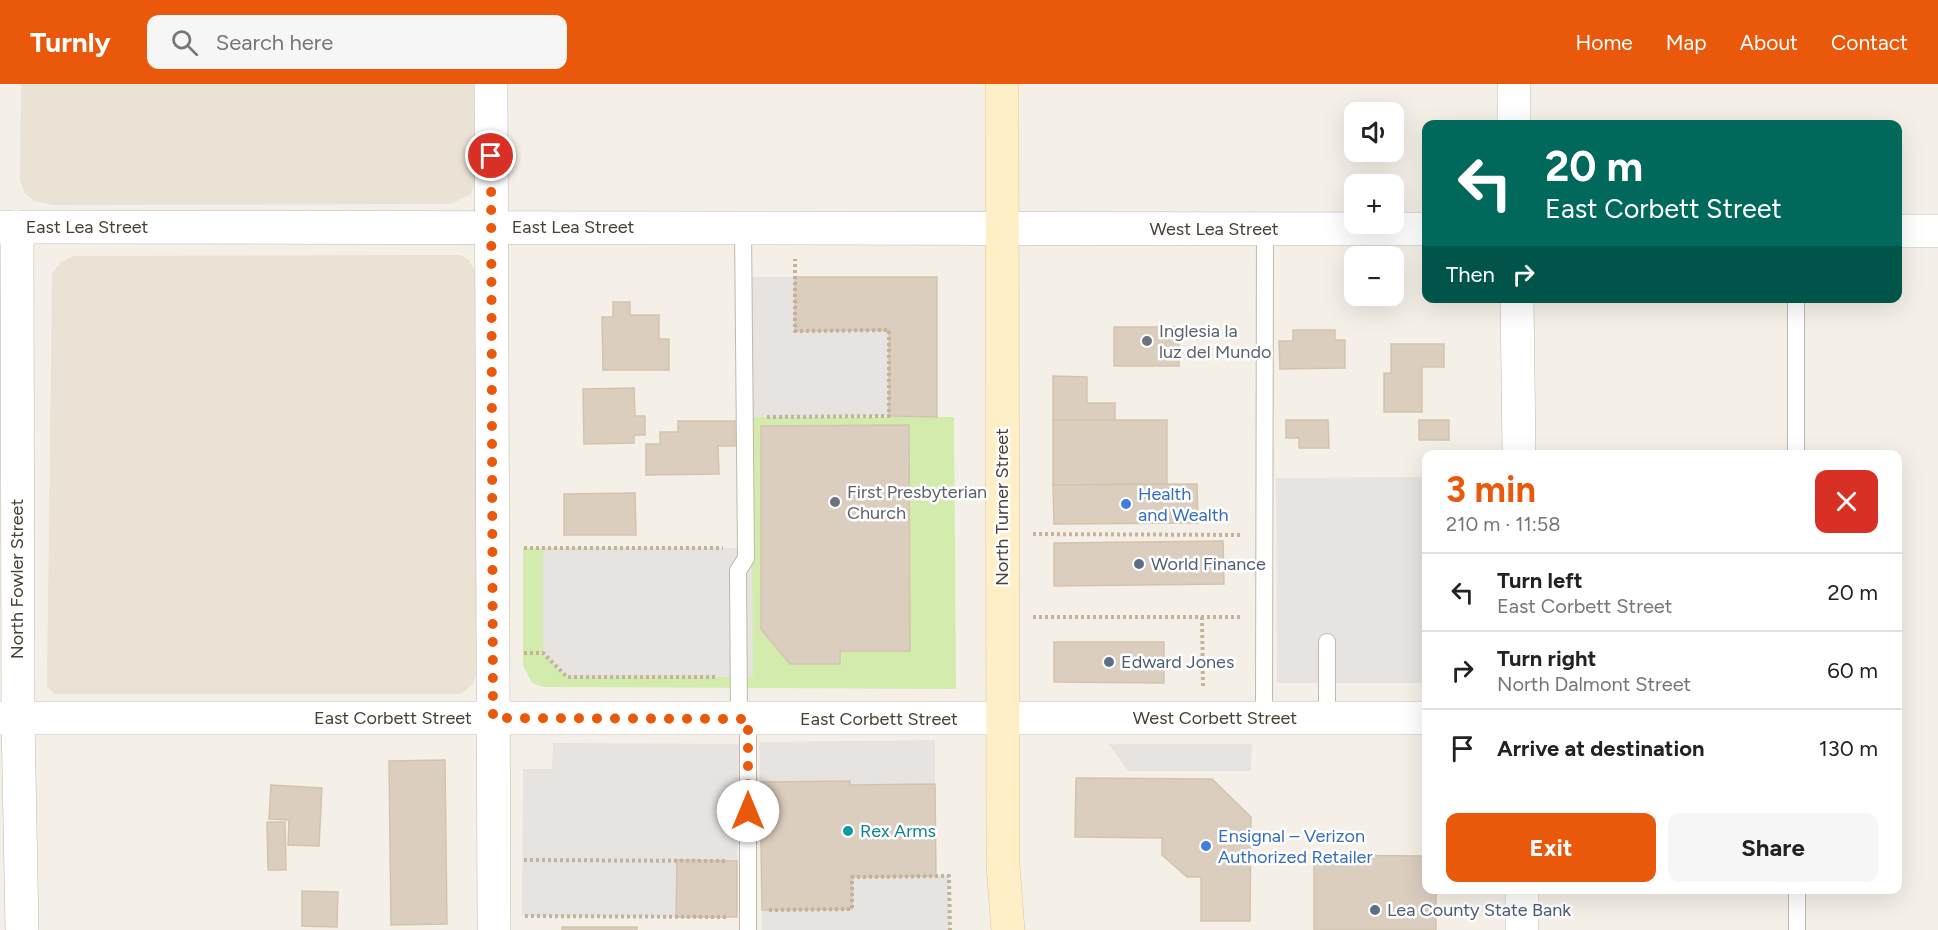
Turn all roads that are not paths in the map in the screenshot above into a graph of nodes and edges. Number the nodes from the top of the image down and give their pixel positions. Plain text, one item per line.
1 (491, 84) edge
2 (1002, 84) edge
3 (1514, 84) edge
4 (1514, 120) edge
5 (9, 227) edge
6 (491, 227) junction
7 (743, 227) junction
8 (1002, 229) junction
9 (1265, 229) junction
10 (1422, 230) edge
11 (1902, 231) edge
12 (1938, 231) edge
13 (1517, 303) edge
14 (1796, 303) edge
15 (1519, 450) edge
16 (1796, 450) edge
17 (1327, 642) dead end
18 (9, 718) edge
19 (493, 718) junction
20 (1264, 718) junction
21 (1327, 718) junction
22 (1422, 718) edge
23 (744, 719) junction
24 (1003, 719) junction
25 (1522, 894) edge
26 (1797, 894) edge
27 (22, 930) edge
28 (494, 930) edge
29 (748, 930) edge
30 (1008, 930) edge
31 (1522, 930) edge
32 (1797, 930) edge

1 - 6 street
2 - 8 main road, North Turner Street
3 - 4 street
5 - 6 street, East Lea Street
5 - 18 street, North Fowler Street
6 - 7 street, East Lea Street
6 - 19 street
7 - 8 street, East Lea Street
7 - 23 lane
8 - 9 street, West Lea Street
8 - 24 main road, North Turner Street
9 - 10 street, West Lea Street
9 - 20 lane
11 - 12 street
13 - 15 street
14 - 16 lane
17 - 21 lane
18 - 19 street, East Corbett Street
18 - 27 street, North Fowler Street
19 - 23 street, East Corbett Street
19 - 28 street
20 - 21 street, West Corbett Street
20 - 24 street, West Corbett Street
21 - 22 street, West Corbett Street
23 - 24 street, East Corbett Street
23 - 29 lane
24 - 30 main road, North Turner Street
25 - 31 street
26 - 32 lane

